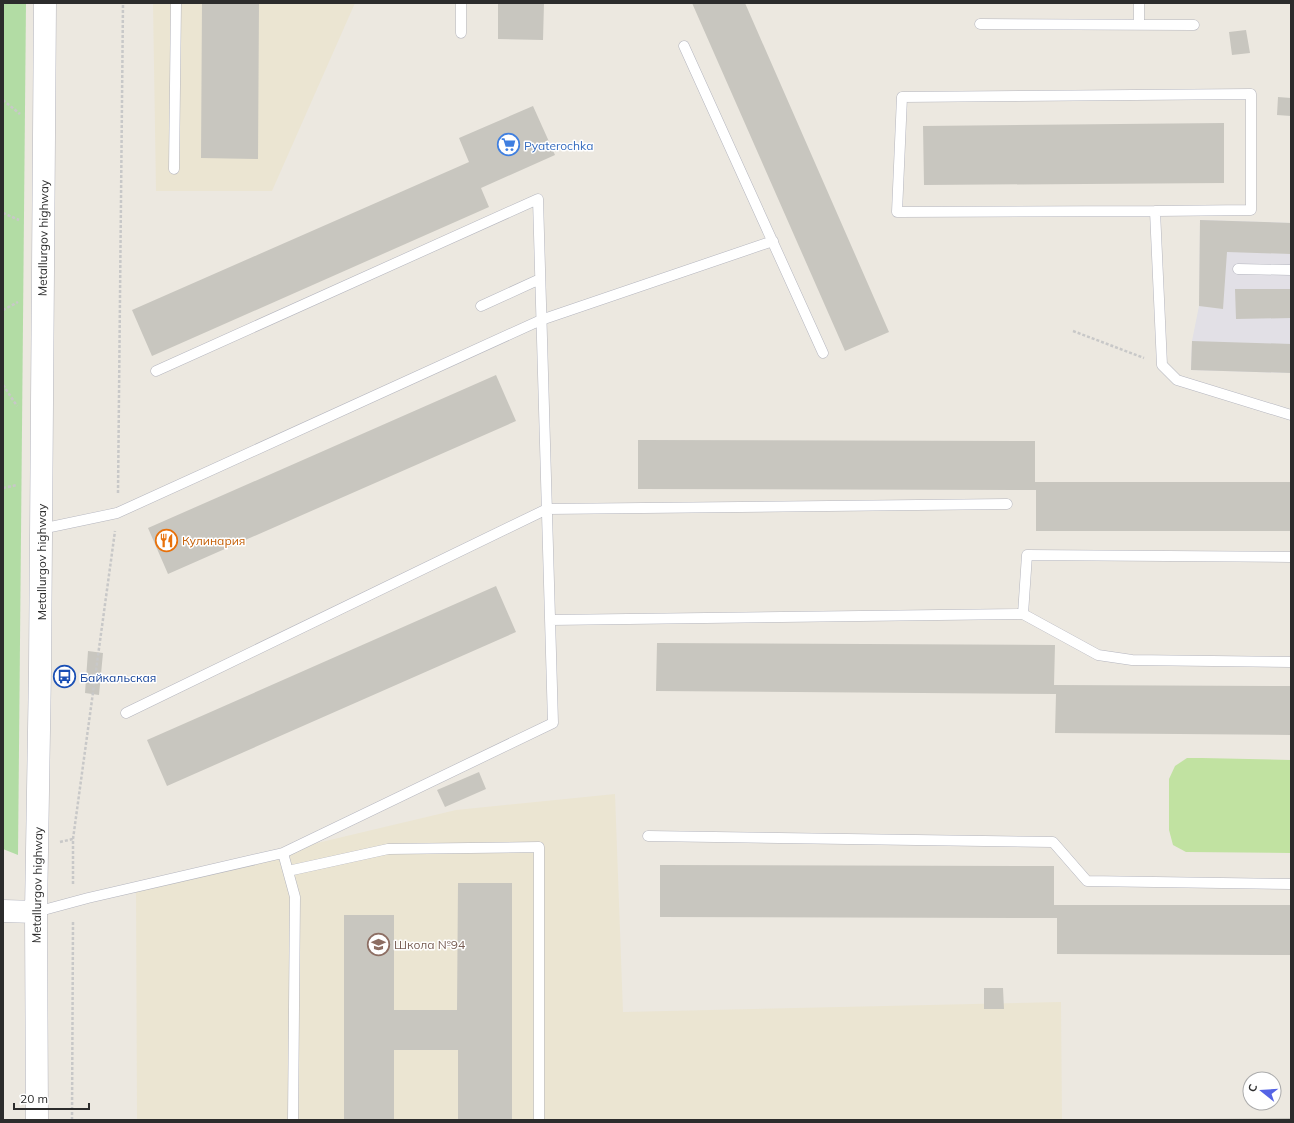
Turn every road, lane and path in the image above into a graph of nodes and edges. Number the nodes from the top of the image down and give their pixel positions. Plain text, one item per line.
1 (46, 3) edge
2 (123, 3) edge
3 (176, 3) edge
4 (461, 3) edge
5 (1140, 3) edge
6 (980, 24) dead end
7 (1139, 25) junction
8 (1194, 25) dead end
9 (461, 33) dead end
10 (684, 46) dead end
11 (3, 100) edge
12 (20, 115) dead end
13 (174, 170) dead end
14 (1155, 211) junction
15 (3, 213) edge
16 (19, 220) dead end
17 (773, 242) junction
18 (1238, 269) dead end
19 (1291, 270) edge
20 (540, 279) junction
21 (18, 302) dead end
22 (481, 306) dead end
23 (3, 310) edge
24 (541, 320) junction
25 (1073, 331) dead end
26 (823, 353) dead end
27 (1162, 365) junction
28 (156, 371) dead end
29 (3, 385) edge
30 (18, 407) dead end
31 (1291, 415) edge
32 (18, 485) dead end
33 (3, 488) edge
34 (1007, 504) dead end
35 (547, 509) junction
36 (117, 513) junction
37 (41, 529) junction
38 (1291, 557) edge
39 (1023, 614) junction
40 (550, 620) junction
41 (1291, 662) edge
42 (126, 713) dead end
43 (648, 836) dead end
44 (283, 853) junction
45 (288, 871) junction
46 (1291, 884) edge
47 (73, 902) junction
48 (3, 911) edge
49 (36, 912) junction
50 (37, 1120) edge
51 (72, 1120) edge
52 (293, 1120) edge
53 (539, 1120) edge

1 - 37 main road, Metallurgov highway
2 - 36 path
3 - 13 lane
4 - 9 lane
5 - 7 lane
6 - 7 lane
7 - 8 lane
10 - 17 lane
11 - 12 path
14 - 14 lane
14 - 27 lane
15 - 16 path
17 - 24 lane
17 - 26 lane
18 - 19 lane
20 - 22 lane
20 - 24 lane
20 - 28 lane
21 - 23 path
24 - 35 lane
24 - 36 lane
25 - 27 path
27 - 31 lane
29 - 30 path
32 - 33 path
34 - 35 lane
35 - 40 lane
35 - 42 lane
36 - 37 lane
36 - 47 path
37 - 49 main road, Metallurgov highway
38 - 39 lane
39 - 40 lane
39 - 41 lane
40 - 44 lane
43 - 46 lane
44 - 45 lane
44 - 47 lane
45 - 52 lane
45 - 53 lane
47 - 49 lane
47 - 51 path
48 - 49 main road
49 - 50 main road, Metallurgov highway

